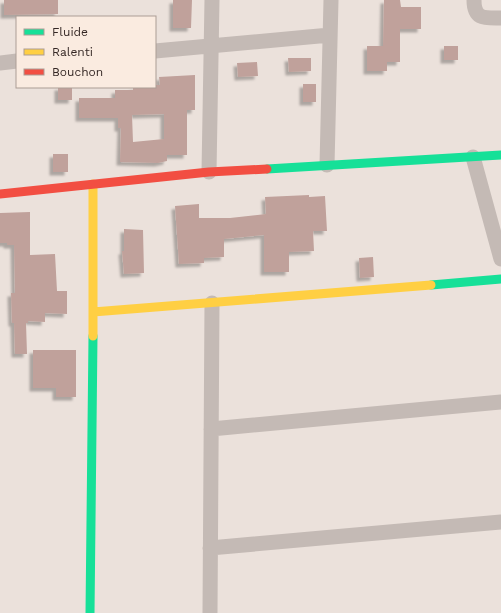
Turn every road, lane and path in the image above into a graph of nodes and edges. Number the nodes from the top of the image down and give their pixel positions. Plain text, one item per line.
1 (212, 0) edge
2 (331, 0) edge
3 (474, 0) edge
4 (501, 18) edge
5 (330, 35) junction
6 (211, 47) junction
7 (156, 51) edge
8 (16, 61) edge
9 (0, 63) edge
10 (501, 155) edge
11 (473, 157) junction
12 (327, 166) junction
13 (209, 172) junction
14 (93, 184) junction
15 (0, 194) edge
16 (501, 259) edge
17 (501, 279) edge
18 (212, 303) junction
19 (93, 312) junction
20 (501, 402) edge
21 (211, 429) junction
22 (501, 522) edge
23 (210, 548) junction
24 (90, 613) edge
25 (210, 613) edge

1 - 6 street
2 - 5 street
3 - 4 street
5 - 6 street
5 - 12 street
6 - 7 street
6 - 13 street
8 - 9 street
10 - 11 street
11 - 12 street
11 - 16 street
12 - 13 street
13 - 14 street
14 - 15 street
14 - 19 street
17 - 18 street
18 - 19 street
18 - 21 street
19 - 24 street
20 - 21 street
21 - 23 street
22 - 23 street
23 - 25 street

